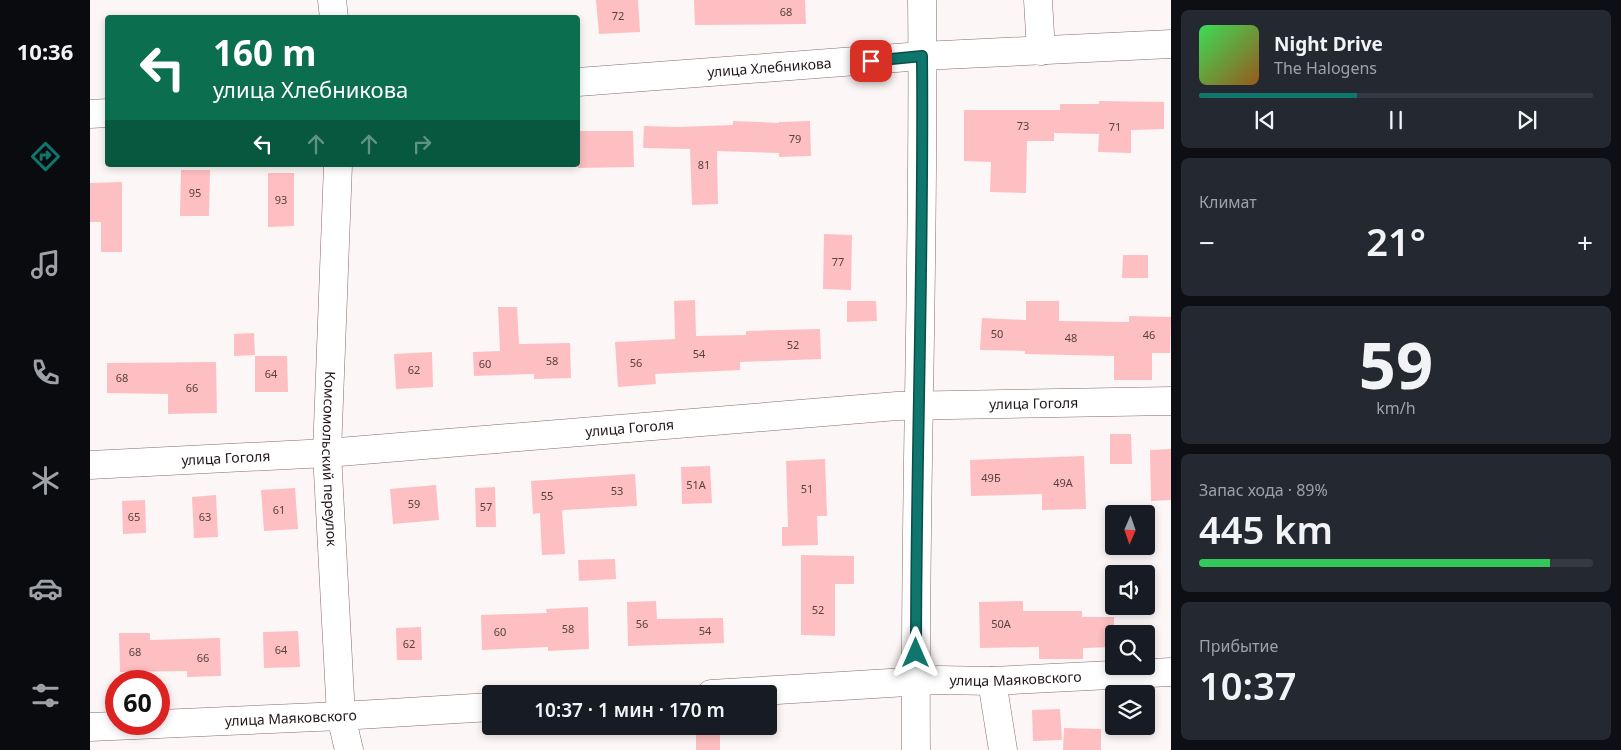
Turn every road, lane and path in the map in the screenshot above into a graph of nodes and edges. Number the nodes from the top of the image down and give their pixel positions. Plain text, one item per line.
1 (332, 0) edge
2 (922, 0) edge
3 (1038, 0) edge
4 (334, 15) edge
5 (1171, 44) edge
6 (1041, 51) junction
7 (922, 56) junction
8 (580, 82) edge
9 (105, 113) edge
10 (90, 114) edge
11 (338, 167) edge
12 (1171, 401) edge
13 (918, 406) junction
14 (327, 452) junction
15 (90, 465) edge
16 (1171, 672) edge
17 (992, 681) junction
18 (916, 682) junction
19 (777, 690) edge
20 (482, 708) edge
21 (341, 716) junction
22 (90, 727) edge
23 (349, 750) edge
24 (916, 750) edge
25 (1003, 750) edge

1 - 4 street
2 - 7 street
3 - 6 street
5 - 6 street, улица Хлебникова
6 - 7 street, улица Хлебникова
7 - 8 street, улица Хлебникова
7 - 13 street
9 - 10 street
11 - 14 street, Комсомольский переулок
12 - 13 street, улица Гоголя
13 - 14 street, улица Гоголя
13 - 18 street
14 - 15 street, улица Гоголя
14 - 21 street, Комсомольский переулок
16 - 17 street, улица Маяковского
17 - 18 street, улица Маяковского
17 - 25 street
18 - 19 street, улица Маяковского
18 - 24 street
20 - 21 street, улица Маяковского
21 - 22 street, улица Маяковского
21 - 23 street, Комсомольский переулок

